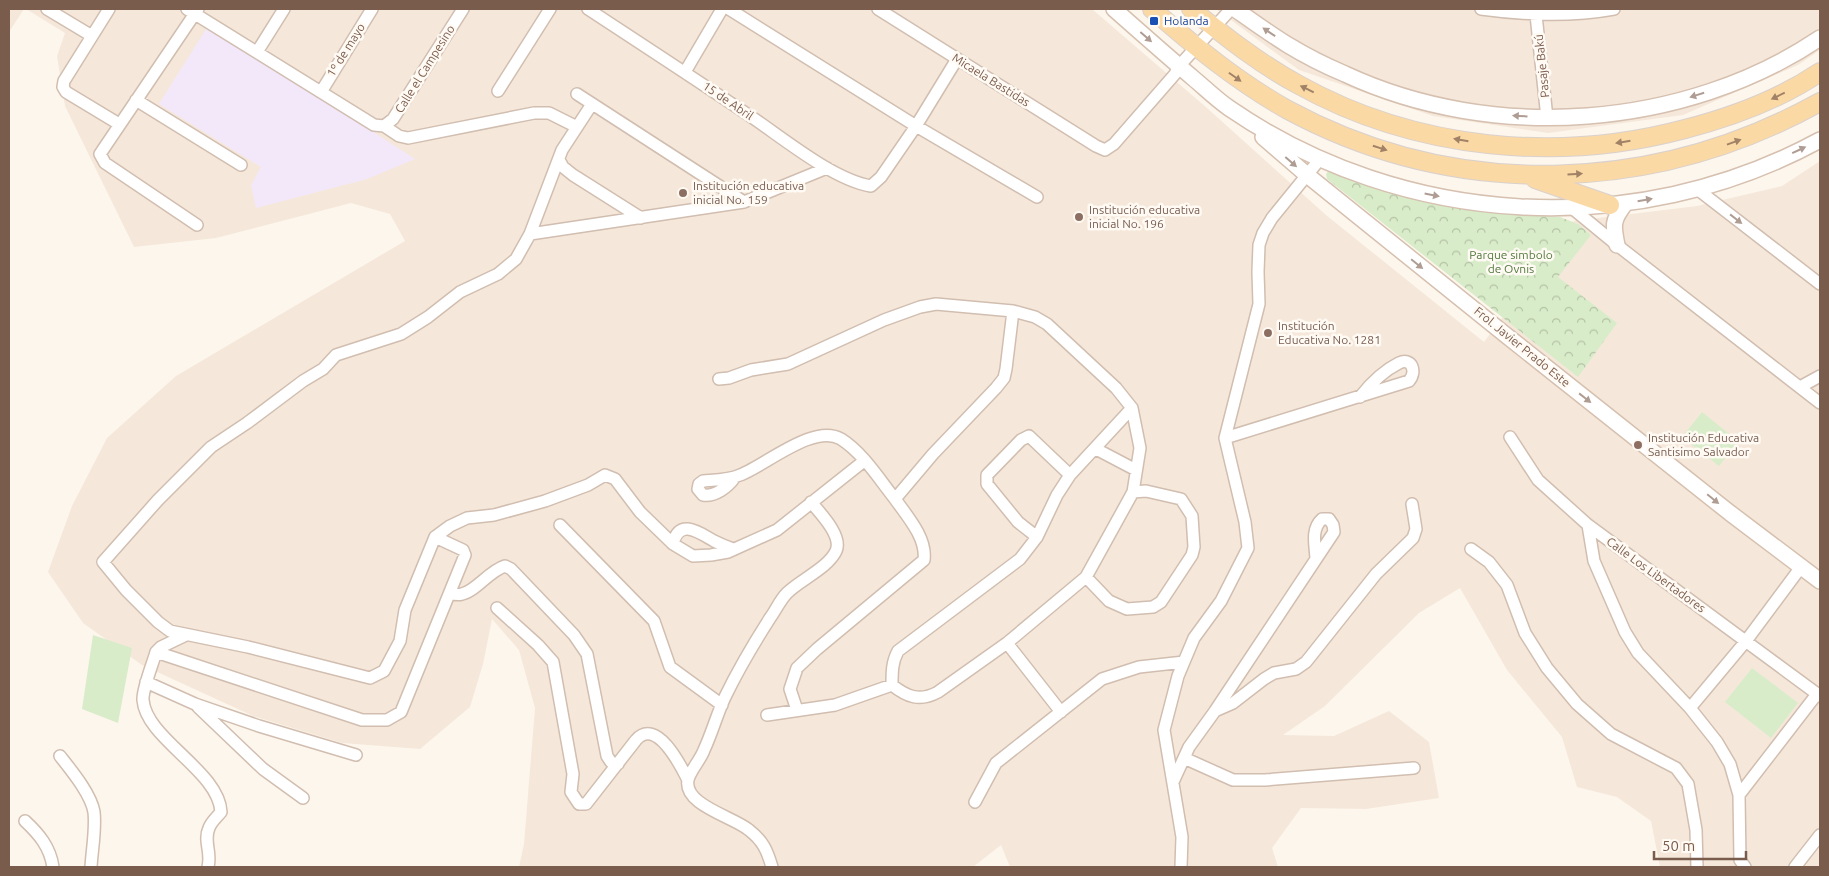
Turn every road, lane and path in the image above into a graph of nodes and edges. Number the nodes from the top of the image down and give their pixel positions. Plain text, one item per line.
1 (47, 9) edge
2 (109, 9) edge
3 (284, 9) edge
4 (372, 9) edge
5 (463, 9) edge
6 (550, 9) edge
7 (588, 9) edge
8 (722, 9) edge
9 (729, 9) edge
10 (878, 9) edge
11 (1114, 9) edge
12 (1152, 9) edge
13 (1191, 9) edge
14 (1230, 9) edge
15 (1235, 9) edge
16 (1481, 9) edge
17 (1614, 9) edge
18 (193, 10) edge
19 (1536, 15) junction
20 (1214, 28) junction
21 (92, 36) junction
22 (1820, 38) edge
23 (1196, 47) junction
24 (257, 52) junction
25 (957, 59) junction
26 (1179, 66) junction
27 (685, 72) junction
28 (1819, 74) edge
29 (498, 91) dead end
30 (321, 92) junction
31 (577, 94) dead end
32 (136, 100) junction
33 (1820, 102) edge
34 (592, 104) junction
35 (1228, 107) junction
36 (1547, 118) junction
37 (120, 124) junction
38 (384, 126) junction
39 (916, 126) junction
40 (576, 128) junction
41 (1820, 140) edge
42 (1320, 159) junction
43 (559, 160) junction
44 (242, 165) dead end
45 (827, 168) junction
46 (1523, 174) junction
47 (1307, 175) junction
48 (1698, 189) junction
49 (1037, 197) dead end
50 (744, 202) junction
51 (1617, 204) junction
52 (1572, 208) junction
53 (641, 218) junction
54 (197, 225) dead end
55 (530, 234) junction
56 (1617, 245) junction
57 (1820, 284) edge
58 (1013, 311) junction
59 (1820, 376) edge
60 (719, 379) dead end
61 (1800, 387) junction
62 (1360, 397) dead end
63 (1820, 403) edge
64 (1132, 408) junction
65 (1510, 437) dead end
66 (1225, 438) junction
67 (1096, 449) junction
68 (864, 461) junction
69 (1136, 470) junction
70 (1070, 475) junction
71 (736, 477) dead end
72 (1132, 492) junction
73 (895, 499) junction
74 (811, 502) junction
75 (1412, 504) dead end
76 (560, 525) dead end
77 (1588, 525) junction
78 (435, 537) junction
79 (1037, 538) junction
80 (673, 544) junction
81 (733, 549) junction
82 (1471, 549) dead end
83 (1316, 558) dead end
84 (1801, 567) junction
85 (1086, 577) junction
86 (1820, 581) edge
87 (450, 593) junction
88 (497, 608) dead end
89 (186, 635) junction
90 (1746, 640) junction
91 (1007, 643) junction
92 (156, 652) junction
93 (1184, 662) junction
94 (146, 682) junction
95 (892, 685) junction
96 (1819, 695) edge
97 (195, 704) junction
98 (722, 706) junction
99 (1690, 708) junction
100 (797, 710) junction
101 (1216, 711) junction
102 (1061, 712) junction
103 (767, 715) dead end
104 (356, 755) dead end
105 (60, 756) dead end
106 (1184, 758) junction
107 (618, 764) junction
108 (1414, 768) dead end
109 (688, 780) junction
110 (1173, 782) junction
111 (1739, 795) junction
112 (303, 798) dead end
113 (975, 802) dead end
114 (25, 821) dead end
115 (1820, 835) edge
116 (53, 867) edge
117 (91, 867) edge
118 (208, 867) edge
119 (772, 867) edge
120 (1181, 867) edge
121 (1697, 867) edge
122 (1745, 867) edge
123 (1795, 867) edge

1 - 21 street
2 - 21 street
3 - 24 street
4 - 30 street, 1º de mayo
5 - 38 street, Calle el Campesino
6 - 29 street
7 - 27 street, 15 de Abril
8 - 27 street
9 - 39 street
10 - 25 street, Micaela Bastidas
11 -> 26 street
12 - 23 main road
13 - 20 main road
14 - 20 street
36 -> 15 street
16 - 19 street
17 - 19 street
18 - 24 street
18 - 32 street
19 - 36 street, Pasaje Bakú
20 - 23 street
28 -> 20 main road
21 - 37 street
22 -> 36 street
23 - 26 street
23 -> 46 main road
24 - 30 street
25 - 26 street, Micaela Bastidas
25 - 39 street
26 - 35 street
27 - 45 street, 15 de Abril
30 - 38 street
31 - 34 street
32 - 37 street
32 - 44 street
46 -> 33 main road
34 - 40 street
34 - 50 street
35 - 42 street
35 -> 47 street, Frol. Javier Prado Este
37 - 54 street
38 - 40 street
39 - 45 street, 15 de Abril
39 - 49 street
40 - 43 street
48 -> 41 street
42 - 47 street
42 -> 52 street
43 - 53 street
43 - 55 street
45 - 50 street
46 - 51 main road
47 - 66 street
47 -> 84 street, Frol. Javier Prado Este
51 -> 48 street
48 -> 57 street
50 - 53 street
51 - 52 street
51 - 56 street
52 - 56 street
53 - 55 street
55 - 89 street
56 - 61 street
58 - 60 street
58 - 64 street
58 - 73 street
59 - 61 street
61 - 63 street
62 - 66 street
64 - 67 street
64 - 69 street
65 - 77 street, Calle Los Libertadores
66 - 93 street
67 - 69 street
67 - 70 street
68 - 71 street
68 - 73 street
68 - 74 street
69 - 72 street
70 - 79 street
70 - 79 street
72 - 85 street
72 - 85 street
73 - 100 street
74 - 81 street
74 - 98 street
75 - 101 street
76 - 98 street
77 - 90 street, Calle Los Libertadores
77 - 99 street
78 - 80 street
78 - 87 street
78 - 89 street
79 - 95 street
80 - 81 street
80 - 81 street
82 - 121 street
83 - 101 street
84 - 86 street, Frol. Javier Prado Este
84 - 90 street
85 - 91 street
87 - 92 street
87 - 107 street
88 - 107 street
89 - 92 street
90 - 96 street, Calle Los Libertadores
90 - 99 street
91 - 95 street
91 - 102 street
92 - 94 street
93 - 102 street
93 - 110 street
94 - 97 street
94 - 118 street
95 - 100 street
96 - 111 street
97 - 104 street
97 - 112 street
98 - 109 street
99 - 111 street
100 - 103 street
101 - 106 street
102 - 113 street
105 - 117 street
106 - 108 street
106 - 110 street
107 - 109 street
109 - 119 street
110 - 120 street
111 - 122 street
114 - 116 street
115 - 123 street

